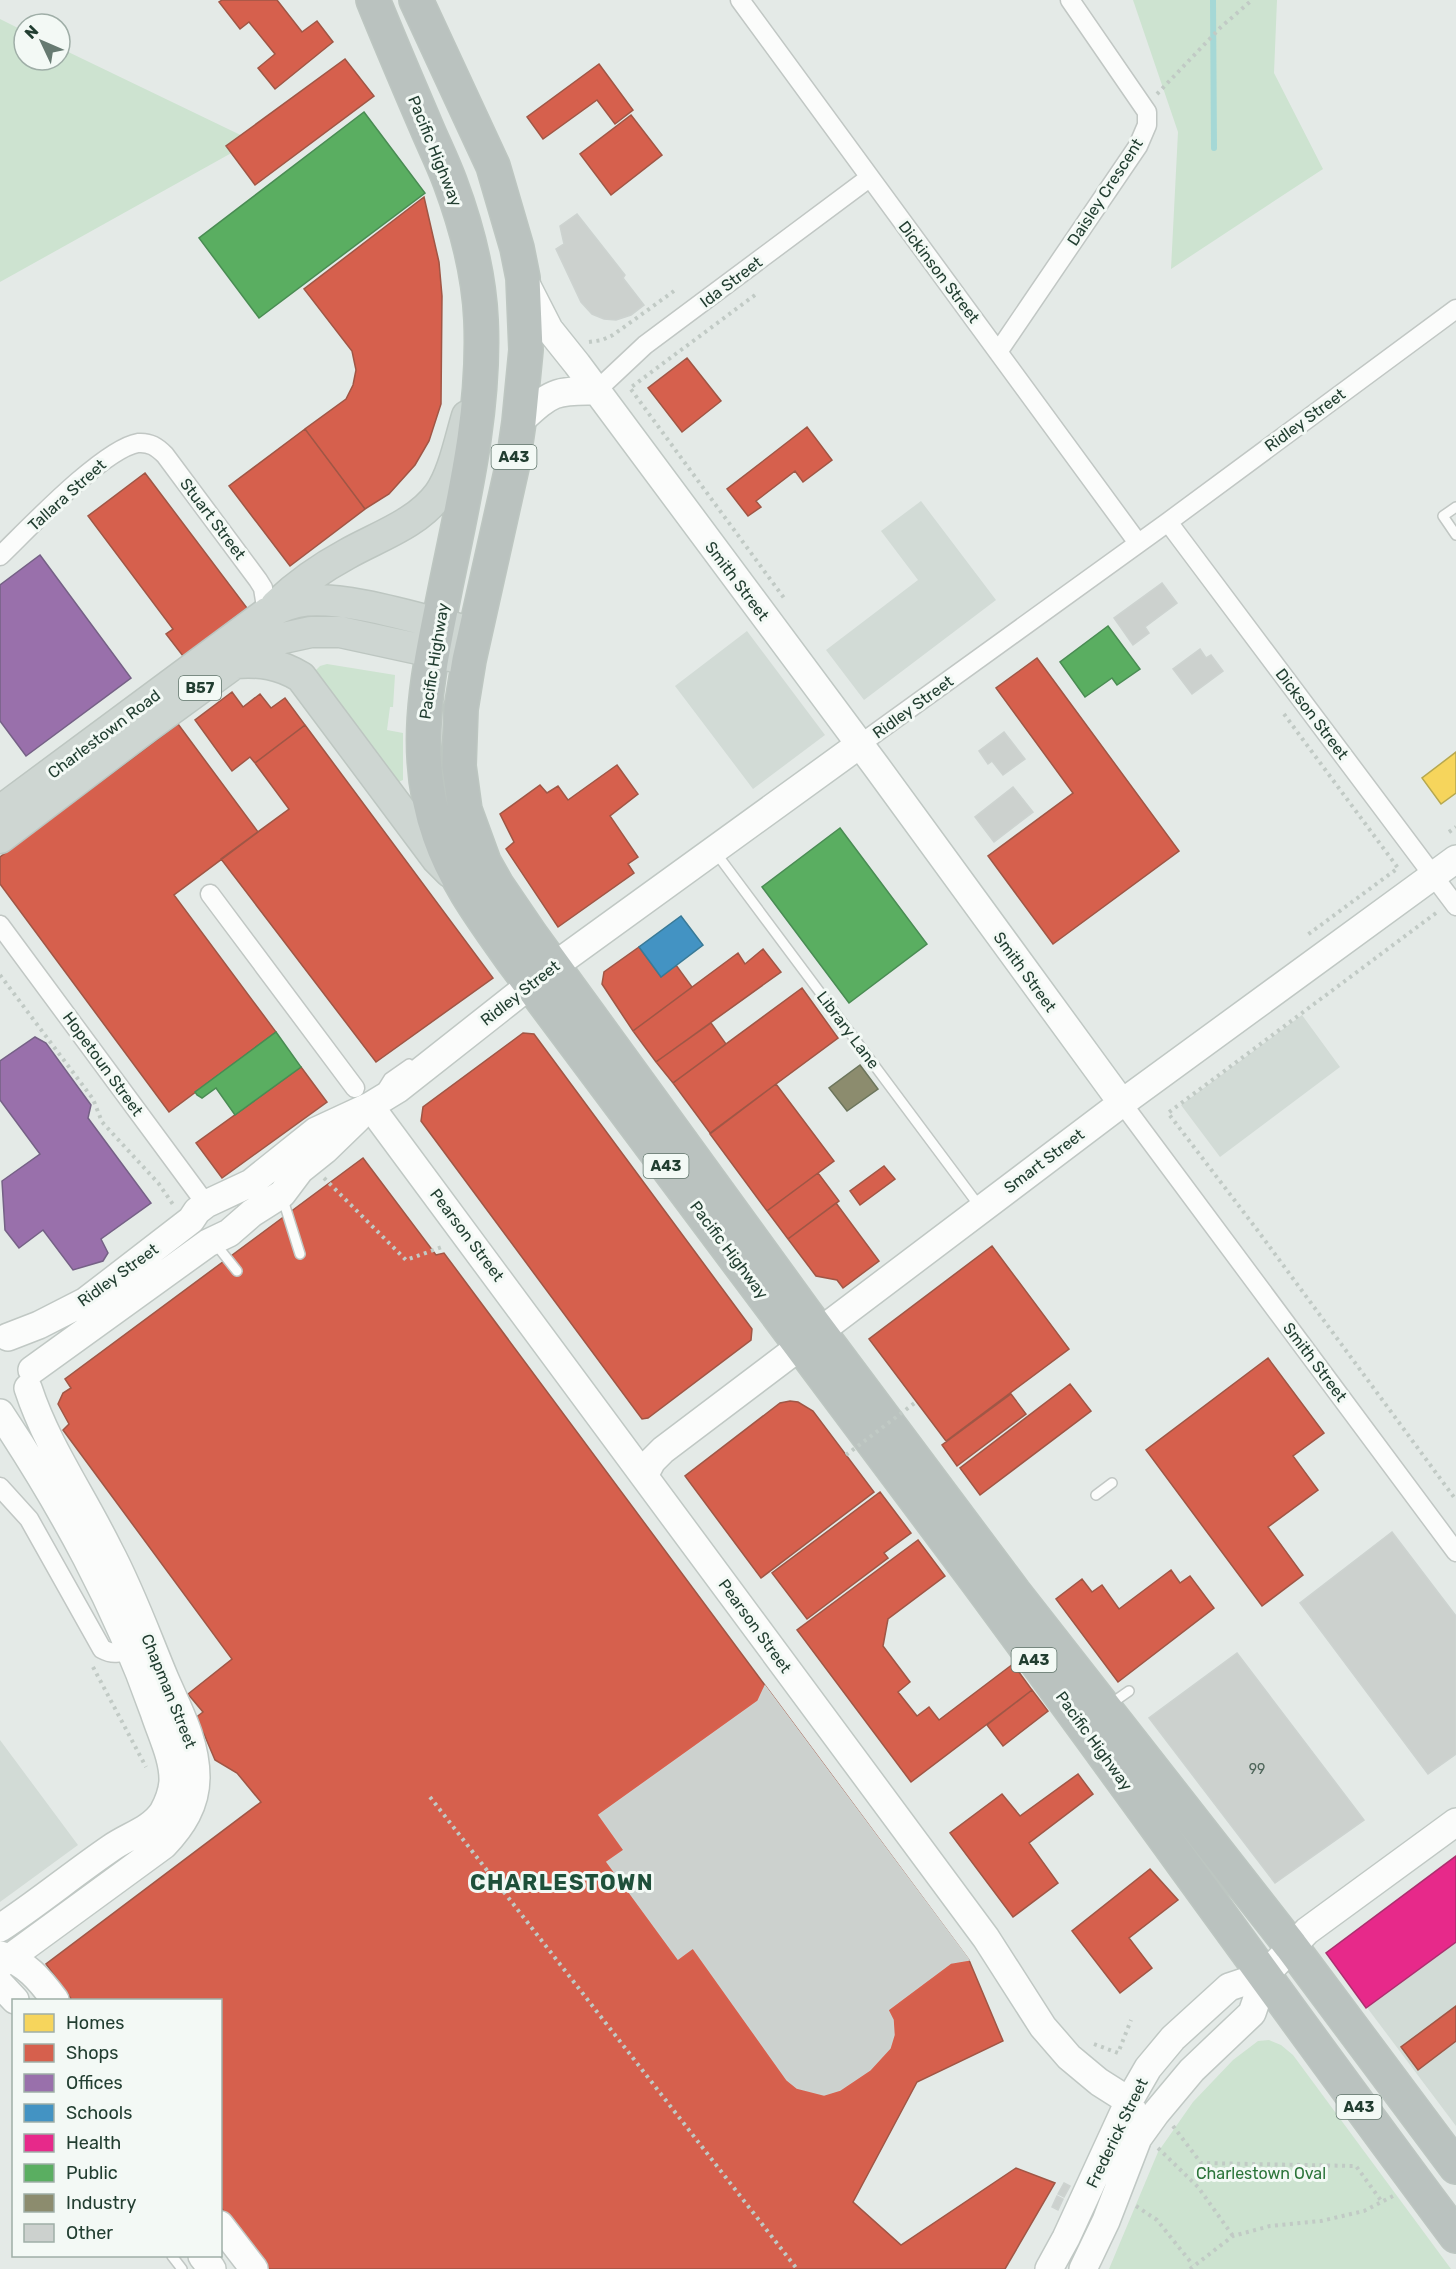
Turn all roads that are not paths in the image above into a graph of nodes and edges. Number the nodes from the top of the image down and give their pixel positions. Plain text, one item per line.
1 (373, 0) edge
2 (416, 0) edge
3 (740, 0) edge
4 (1070, 0) edge
5 (870, 178) junction
6 (523, 278) junction
7 (1456, 309) edge
8 (998, 352) junction
9 (482, 370) junction
10 (596, 391) junction
11 (519, 422) junction
12 (139, 443) joint
13 (1456, 507) edge
14 (1168, 522) junction
15 (1456, 535) edge
16 (1138, 543) junction
17 (0, 556) edge
18 (267, 613) junction
19 (435, 638) junction
20 (472, 646) junction
21 (236, 663) junction
22 (859, 745) junction
23 (0, 811) edge
24 (0, 838) edge
25 (714, 851) junction
26 (1456, 859) edge
27 (1433, 875) junction
28 (457, 878) junction
29 (210, 894) dead end
30 (1456, 906) edge
31 (0, 925) edge
32 (528, 981) junction
33 (418, 1057) dead end
34 (363, 1097) junction
35 (1122, 1103) junction
36 (266, 1171) junction
37 (280, 1196) junction
38 (981, 1209) junction
39 (190, 1213) junction
40 (210, 1242) junction
41 (300, 1254) dead end
42 (237, 1271) dead end
43 (4, 1336) edge
44 (811, 1340) junction
45 (30, 1379) junction
46 (0, 1406) edge
47 (0, 1413) edge
48 (644, 1476) junction
49 (1112, 1483) dead end
50 (0, 1488) edge
51 (1096, 1495) dead end
52 (1456, 1552) edge
53 (130, 1649) junction
54 (1456, 1822) edge
55 (0, 1928) edge
56 (1291, 1947) junction
57 (4, 1959) edge
58 (1265, 1976) junction
59 (0, 1984) edge
60 (13, 1999) edge
61 (54, 1999) edge
62 (1129, 2101) junction
63 (1147, 2142) junction
64 (1456, 2167) edge
65 (222, 2228) edge
66 (1456, 2236) edge
67 (173, 2257) edge
68 (203, 2257) edge
69 (182, 2269) edge
70 (212, 2269) edge
71 (254, 2269) edge
72 (1049, 2269) edge
73 (1083, 2269) edge

1 - 9 highway, Pacific Highway / A43
2 - 6 highway, Pacific Highway / A43
3 - 5 street, Dickinson Street
4 - 8 street, Daisley Crescent
5 - 8 street, Dickinson Street
5 - 10 street, Ida Street
6 - 10 street, Smith Street
6 - 11 highway, Pacific Highway / A43
7 - 14 street, Ridley Street
8 - 16 street, Dickinson Street
9 - 18 main road
9 - 19 highway, Pacific Highway / A43
10 - 11 street
10 - 22 street, Smith Street
11 - 20 highway, Pacific Highway / A43
12 - 17 street, Tallara Street
12 - 18 street, Stuart Street
13 - 15 lane
14 - 16 street, Ridley Street
14 - 27 street, Dickson Street
16 - 22 street, Ridley Street
18 - 19 main road, Charlestown Road / B57
18 - 23 main road, Charlestown Road / B57
19 - 20 main road, Charlestown Road / B57
19 - 21 main road, Charlestown Road / B57
19 - 28 highway, Pacific Highway / A43
20 - 32 highway, Pacific Highway / A43
21 - 24 main road, Charlestown Road / B57
21 - 28 main road
22 - 25 street, Ridley Street
22 - 35 street, Smith Street
25 - 32 street, Ridley Street
25 - 38 lane, Library Lane
26 - 27 street, Smart Street
27 - 30 street, Dickson Street
27 - 35 street, Smart Street
28 - 32 highway, Pacific Highway / A43
29 - 34 street
31 - 39 street, Hopetoun Street
32 - 34 street, Ridley Street
32 - 44 highway, Pacific Highway / A43
33 - 34 lane
34 - 36 street, Ridley Street
34 - 37 street, Ridley Street
34 - 48 street, Pearson Street
35 - 38 street, Smart Street
35 - 52 street, Smith Street
36 - 37 street
36 - 39 street, Ridley Street
37 - 40 street, Ridley Street
37 - 41 lane
38 - 44 street, Smart Street
39 - 40 street
39 - 43 street, Ridley Street
40 - 42 lane
40 - 45 street, Ridley Street
43 - 45 street, Chapman Street
44 - 48 street, Smart Street
44 - 56 highway, Pacific Highway / A43
44 - 58 highway, Pacific Highway / A43
45 - 46 street, Ridley Street
45 - 57 street, Chapman Street
47 - 53 street, Chapman Street
48 - 62 street, Pearson Street
49 - 51 lane
50 - 53 street, Chapman Street
53 - 55 street, Chapman Street
54 - 56 street, Frederick Street
56 - 58 street, Frederick Street
56 - 64 highway, Pacific Highway / A43
57 - 61 street
58 - 62 street, Frederick Street
58 - 63 street, Frederick Street
58 - 66 highway, Pacific Highway / A43
59 - 60 street
62 - 63 street
62 - 72 street, Frederick Street
63 - 73 street, Frederick Street
65 - 71 street
67 - 69 lane
68 - 70 street

